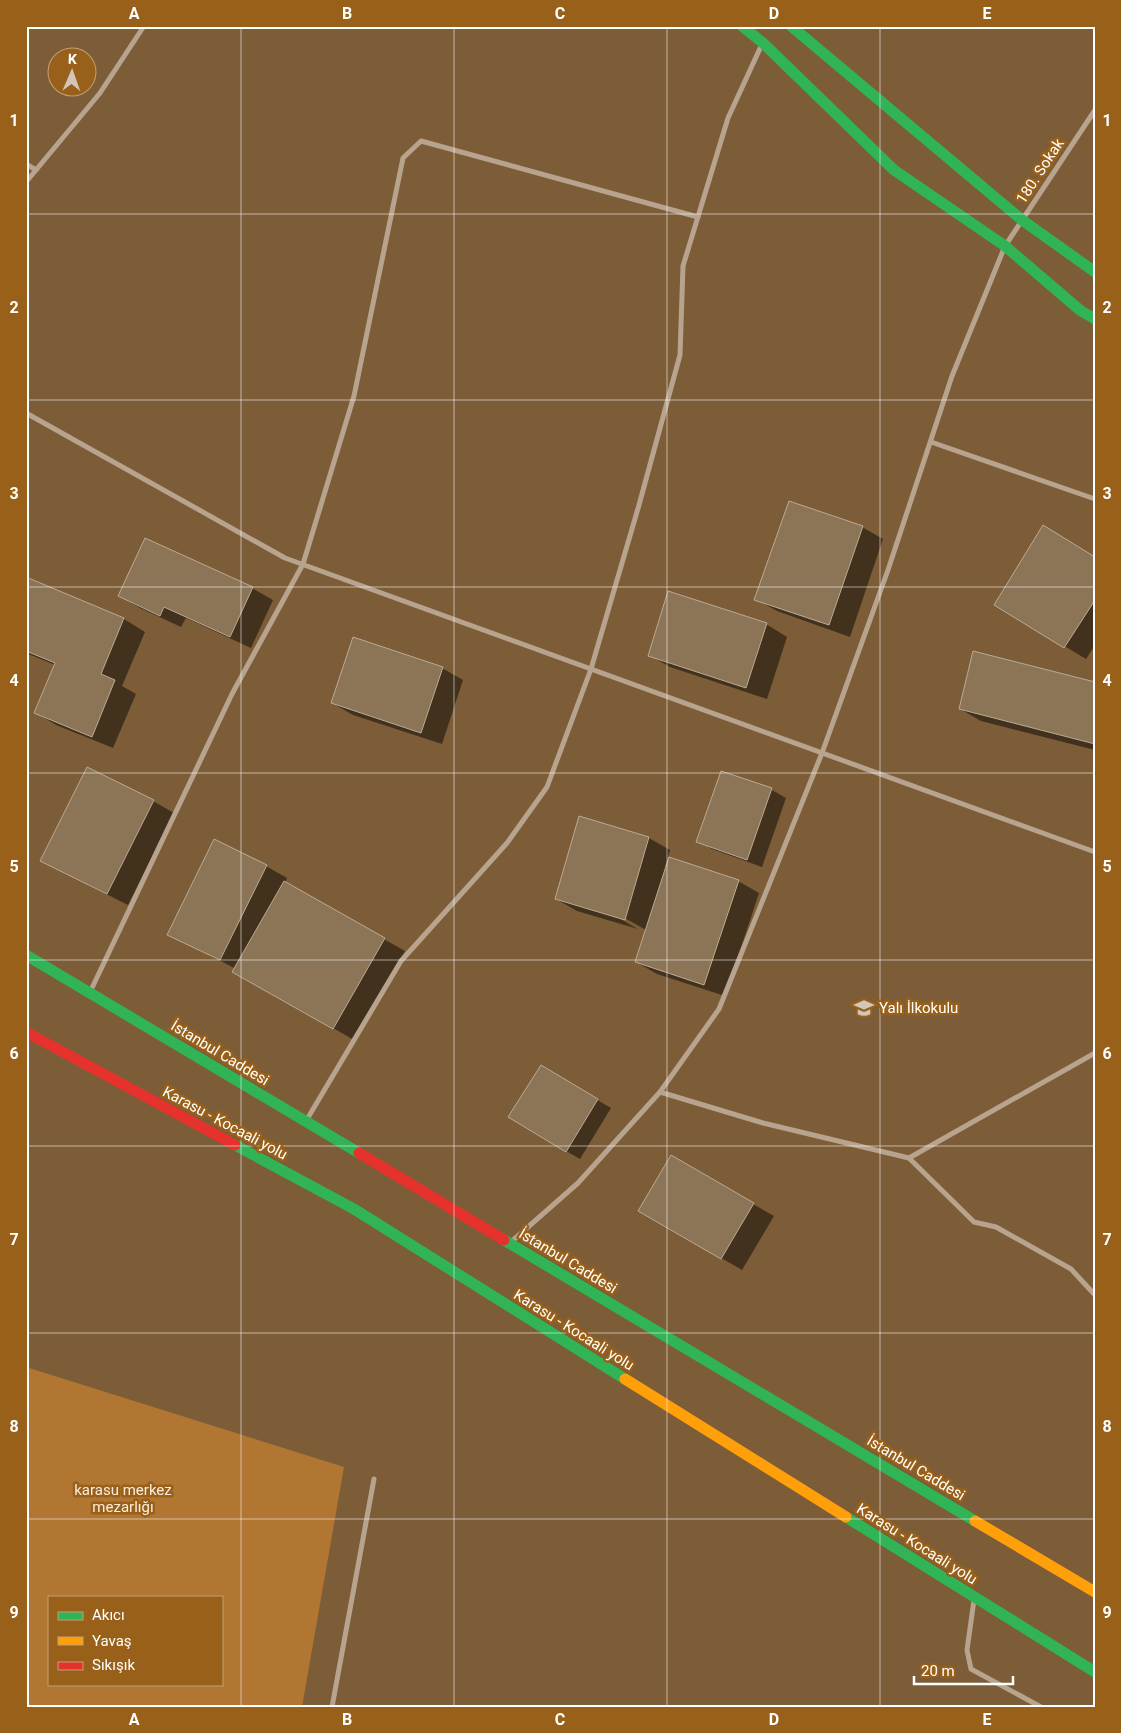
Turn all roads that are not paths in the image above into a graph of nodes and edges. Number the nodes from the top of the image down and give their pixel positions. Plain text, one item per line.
1 (144, 26) edge
2 (742, 26) edge
3 (791, 26) edge
4 (763, 43) junction
5 (1095, 110) edge
6 (26, 164) edge
7 (36, 170) junction
8 (26, 182) edge
9 (698, 216) junction
10 (1022, 220) junction
11 (1005, 246) junction
12 (1095, 272) edge
13 (1095, 320) edge
14 (26, 413) edge
15 (931, 442) junction
16 (1095, 499) edge
17 (303, 564) junction
18 (591, 669) junction
19 (822, 752) junction
20 (1095, 852) edge
21 (26, 955) edge
22 (90, 993) junction
23 (26, 1032) edge
24 (1095, 1053) edge
25 (660, 1092) junction
26 (306, 1121) junction
27 (909, 1158) junction
28 (510, 1243) junction
29 (1095, 1295) edge
30 (374, 1479) dead end
31 (1095, 1592) edge
32 (974, 1597) junction
33 (1095, 1672) edge
34 (332, 1707) edge
35 (1041, 1707) edge

1 - 7 street
2 - 4 main road
3 - 10 main road
4 - 9 street
4 - 11 main road
5 - 10 street, 180. Sokak
6 - 7 street
7 - 8 street
9 - 17 street
9 - 18 street
10 - 11 street, 180. Sokak
10 - 12 main road
11 - 13 main road
11 - 15 street, 180. Sokak
14 - 17 street
15 - 16 street
15 - 19 street, 180. Sokak
17 - 18 street
17 - 22 street
18 - 19 street
18 - 26 street
19 - 20 street
19 - 25 street, 180. Sokak
21 - 22 main road, İstanbul Caddesi
22 - 26 main road, İstanbul Caddesi
23 - 32 main road, Karasu - Kocaali yolu
24 - 27 street
25 - 27 street
25 - 28 street, 180. Sokak
26 - 28 main road, İstanbul Caddesi
27 - 29 street
28 - 31 main road, İstanbul Caddesi
30 - 34 street
32 - 33 main road, Karasu - Kocaali yolu
32 - 35 street

